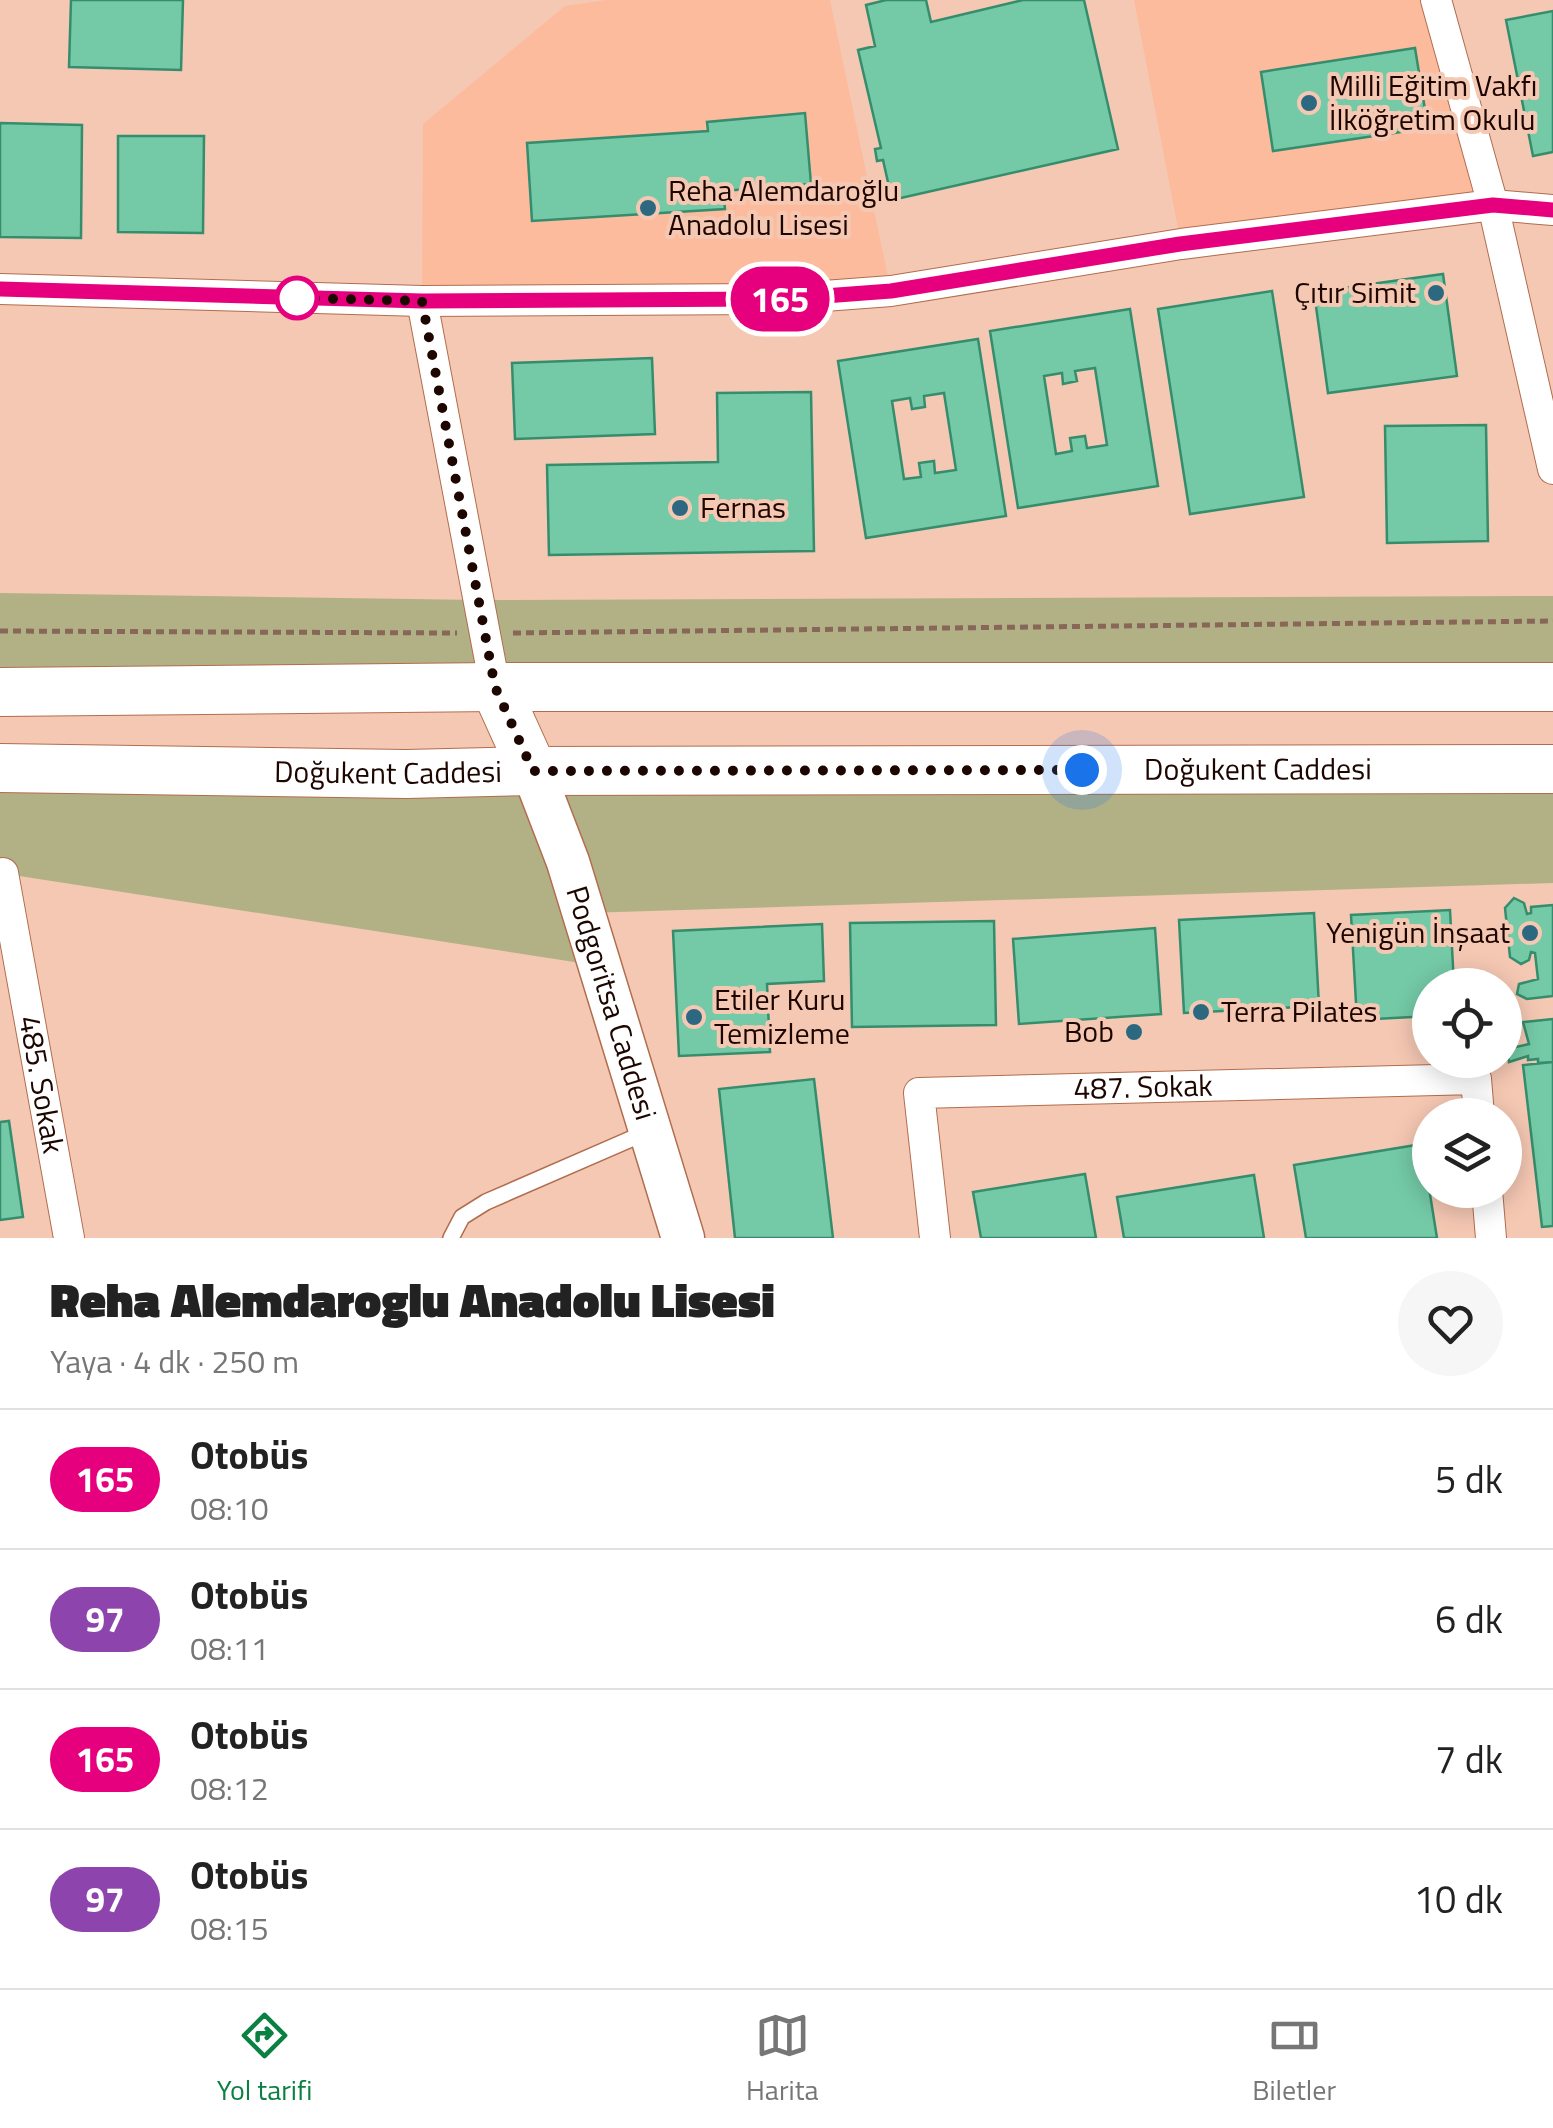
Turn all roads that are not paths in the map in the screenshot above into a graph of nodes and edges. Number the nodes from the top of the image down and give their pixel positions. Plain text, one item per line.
1 (1436, 0) edge
2 (1493, 205) junction
3 (1553, 210) edge
4 (0, 289) edge
5 (422, 301) junction
6 (1553, 469) edge
7 (495, 687) junction
8 (1553, 687) edge
9 (0, 692) edge
10 (0, 768) edge
11 (1553, 769) edge
12 (533, 771) junction
13 (4, 873) dead end
14 (1478, 1098) edge
15 (650, 1130) junction
16 (1489, 1208) edge
17 (69, 1238) edge
18 (451, 1238) edge
19 (684, 1238) edge
20 (935, 1238) edge
21 (1492, 1238) edge

1 - 2 street
2 - 3 street
2 - 5 street
2 - 6 street
4 - 5 street
5 - 7 street
7 - 8 main road
7 - 9 main road
7 - 12 main road
10 - 12 main road, Doğukent Caddesi
11 - 12 main road, Doğukent Caddesi
12 - 15 main road, Podgoritsa Caddesi
13 - 17 street, 485. Sokak
14 - 20 street, 487. Sokak
15 - 18 lane
15 - 19 main road, Podgoritsa Caddesi
16 - 21 street

